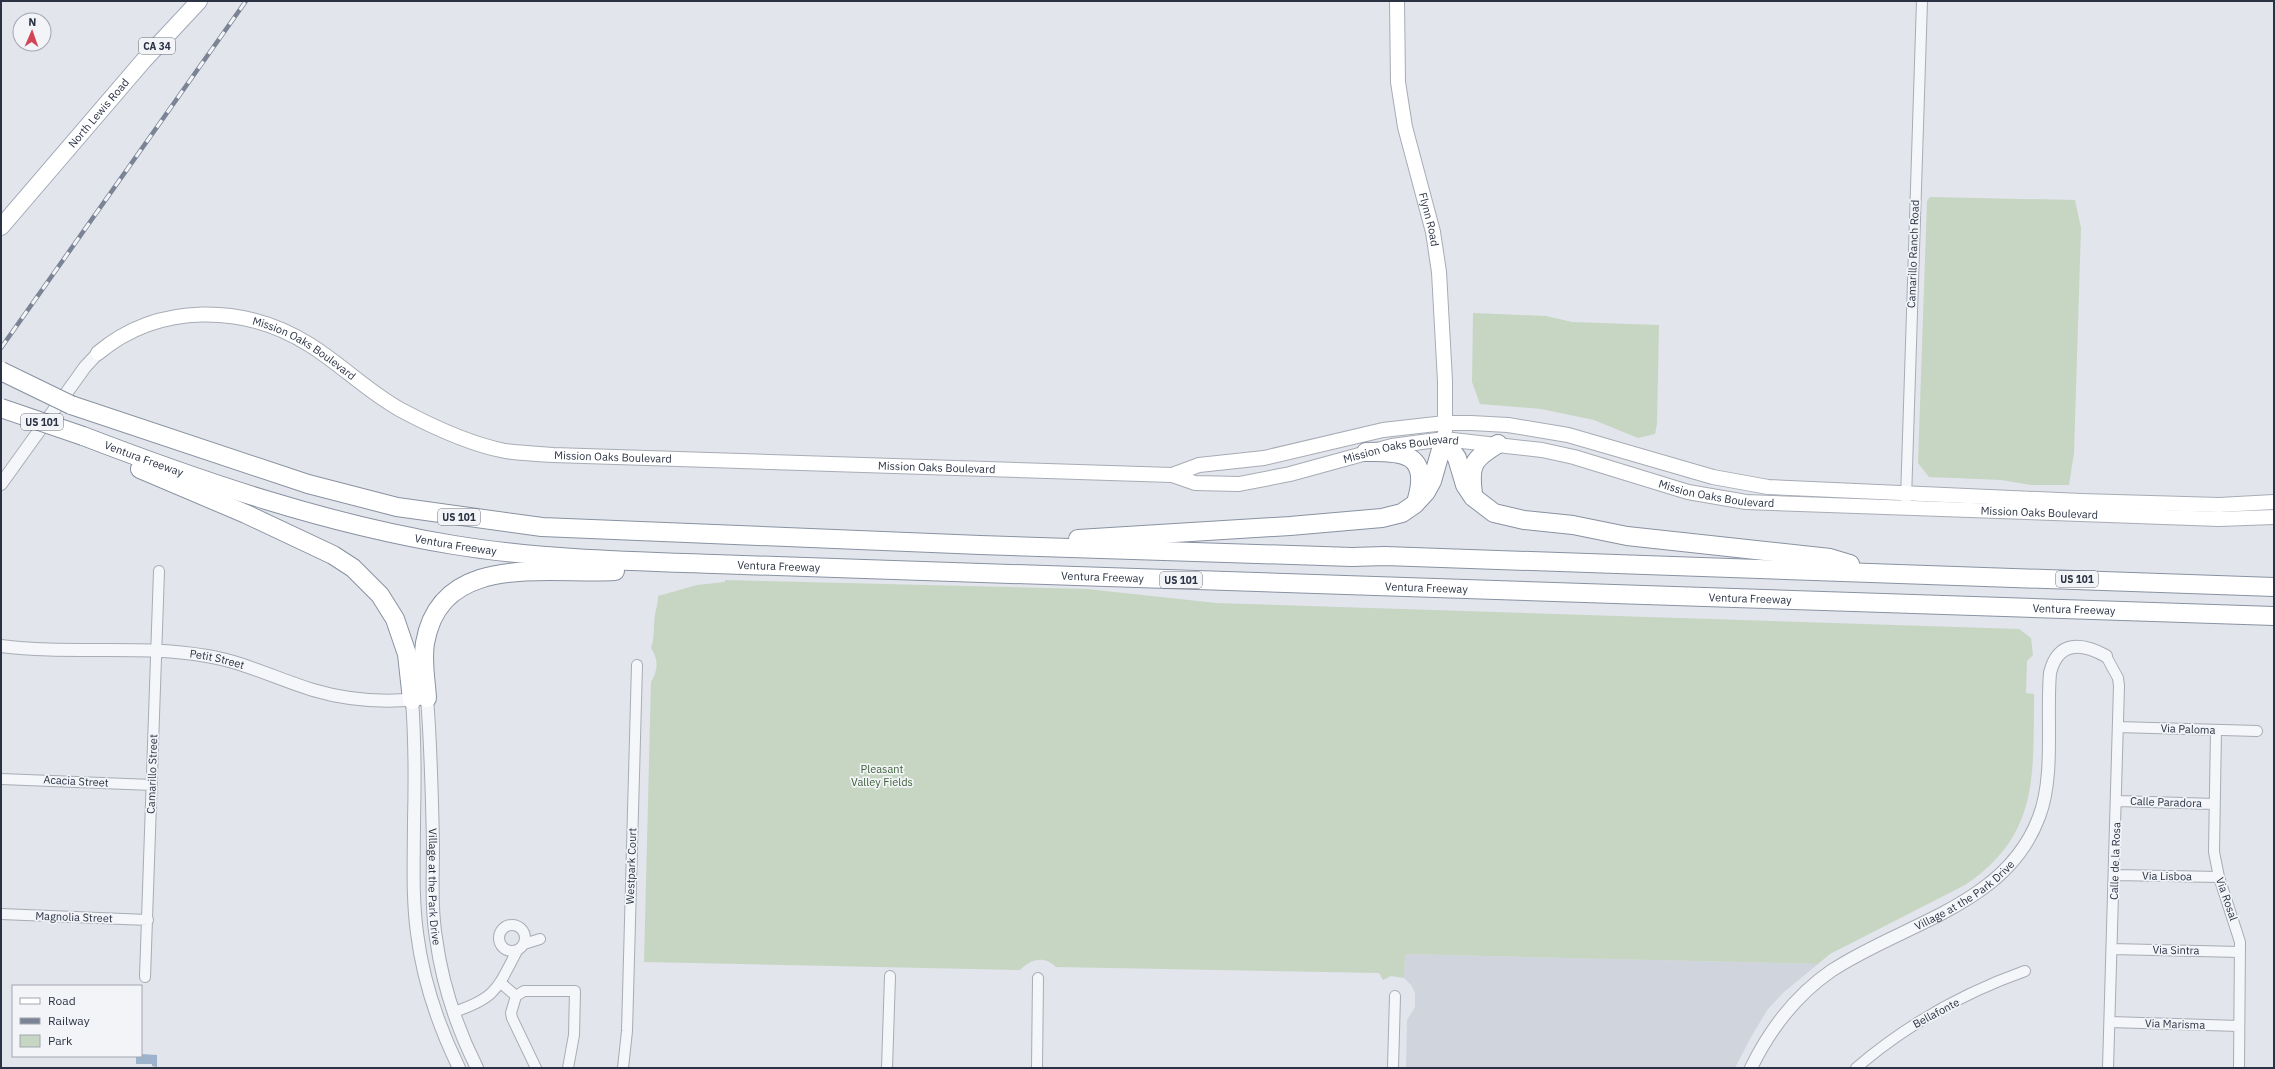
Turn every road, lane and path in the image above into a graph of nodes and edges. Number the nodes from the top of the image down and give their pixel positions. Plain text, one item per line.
1 (199, 1) edge
2 (1397, 1) edge
3 (1922, 1) edge
4 (1, 227) edge
5 (98, 353) joint
6 (1, 371) edge
7 (1, 382) edge
8 (71, 405) junction
9 (1, 408) edge
10 (1445, 431) junction
11 (104, 444) junction
12 (1498, 444) junction
13 (1366, 452) junction
14 (1172, 476) junction
15 (1, 484) edge
16 (1473, 497) junction
17 (1906, 500) junction
18 (2081, 501) junction
19 (2274, 502) edge
20 (1415, 504) junction
21 (1987, 511) junction
22 (2274, 517) edge
23 (980, 546) junction
24 (714, 564) junction
25 (159, 571) dead end
26 (1880, 572) junction
27 (2274, 587) edge
28 (2274, 616) edge
29 (1, 646) edge
30 (156, 651) junction
31 (2106, 656) joint
32 (637, 664) dead end
33 (420, 699) junction
34 (2118, 727) junction
35 (2216, 730) junction
36 (2257, 731) dead end
37 (1, 779) edge
38 (152, 785) junction
39 (2118, 801) junction
40 (2214, 804) junction
41 (2114, 875) junction
42 (2219, 877) junction
43 (1, 914) edge
44 (148, 920) junction
45 (518, 945) dead end
46 (2112, 948) junction
47 (2240, 952) junction
48 (2025, 971) dead end
49 (890, 976) dead end
50 (145, 977) dead end
51 (1038, 978) dead end
52 (501, 983) junction
53 (516, 996) junction
54 (1395, 996) dead end
55 (454, 1012) junction
56 (2110, 1022) junction
57 (2239, 1026) junction
58 (459, 1068) edge
59 (477, 1068) edge
60 (536, 1068) edge
61 (568, 1068) edge
62 (623, 1068) edge
63 (887, 1068) edge
64 (1037, 1068) edge
65 (1393, 1068) edge
66 (1751, 1068) edge
67 (1856, 1068) edge
68 (2108, 1068) edge
69 (2239, 1068) edge

1 - 4 main road, North Lewis Road / CA 34
2 - 10 main road, Flynn Road
3 - 17 street, Camarillo Ranch Road
5 - 14 main road, Mission Oaks Boulevard
5 - 15 street
6 - 8 highway, bridge
7 - 8 highway, US 101, bridge
8 - 23 highway, US 101
9 - 11 highway, Ventura Freeway / US 101, bridge
10 - 12 main road, Mission Oaks Boulevard
10 - 13 main road, Mission Oaks Boulevard
10 - 14 main road, Mission Oaks Boulevard
10 - 16 highway
10 - 17 main road, Mission Oaks Boulevard
10 - 20 highway
11 - 24 highway, Ventura Freeway / US 101
11 - 33 highway
12 - 16 highway
12 - 17 main road, Mission Oaks Boulevard
13 - 14 main road, Mission Oaks Boulevard
13 - 20 highway
16 - 26 highway
17 - 18 main road, Mission Oaks Boulevard
17 - 21 main road, Mission Oaks Boulevard
18 - 19 main road, Mission Oaks Boulevard
18 - 21 main road
20 - 23 highway
21 - 22 main road, Mission Oaks Boulevard
23 - 26 highway, US 101
24 - 28 highway, Ventura Freeway / US 101
24 - 33 highway
25 - 30 street, Camarillo Street
26 - 27 highway, US 101
29 - 30 street, Petit Street
30 - 33 street, Petit Street
30 - 38 street, Camarillo Street
31 - 34 street, Calle de la Rosa
31 - 66 street, Village at the Park Drive
32 - 62 street, Westpark Court
33 - 55 street, Village at the Park Drive
33 - 58 street, Village at the Park Drive
34 - 35 street, Via Paloma
34 - 39 street, Calle de la Rosa
35 - 36 street, Via Paloma
35 - 40 street, Via Rosal
37 - 38 street, Acacia Street
38 - 44 street, Camarillo Street
39 - 40 street, Calle Paradora
39 - 41 street, Calle de la Rosa
40 - 42 street, Via Rosal
41 - 42 street, Via Lisboa
41 - 46 street, Calle de la Rosa
42 - 47 street, Via Rosal
43 - 44 street, Magnolia Street
44 - 50 street, Camarillo Street
45 - 52 street
46 - 47 street, Via Sintra
46 - 56 street, Calle de la Rosa
47 - 57 street, Via Rosal
48 - 67 street, Bellafonte
49 - 63 street
51 - 64 street
52 - 53 street
52 - 55 street
53 - 60 street
53 - 61 street
54 - 65 street
55 - 59 street, Village at the Park Drive
56 - 57 street, Via Marisma
56 - 68 street, Calle de la Rosa
57 - 69 street, Via Rosal

